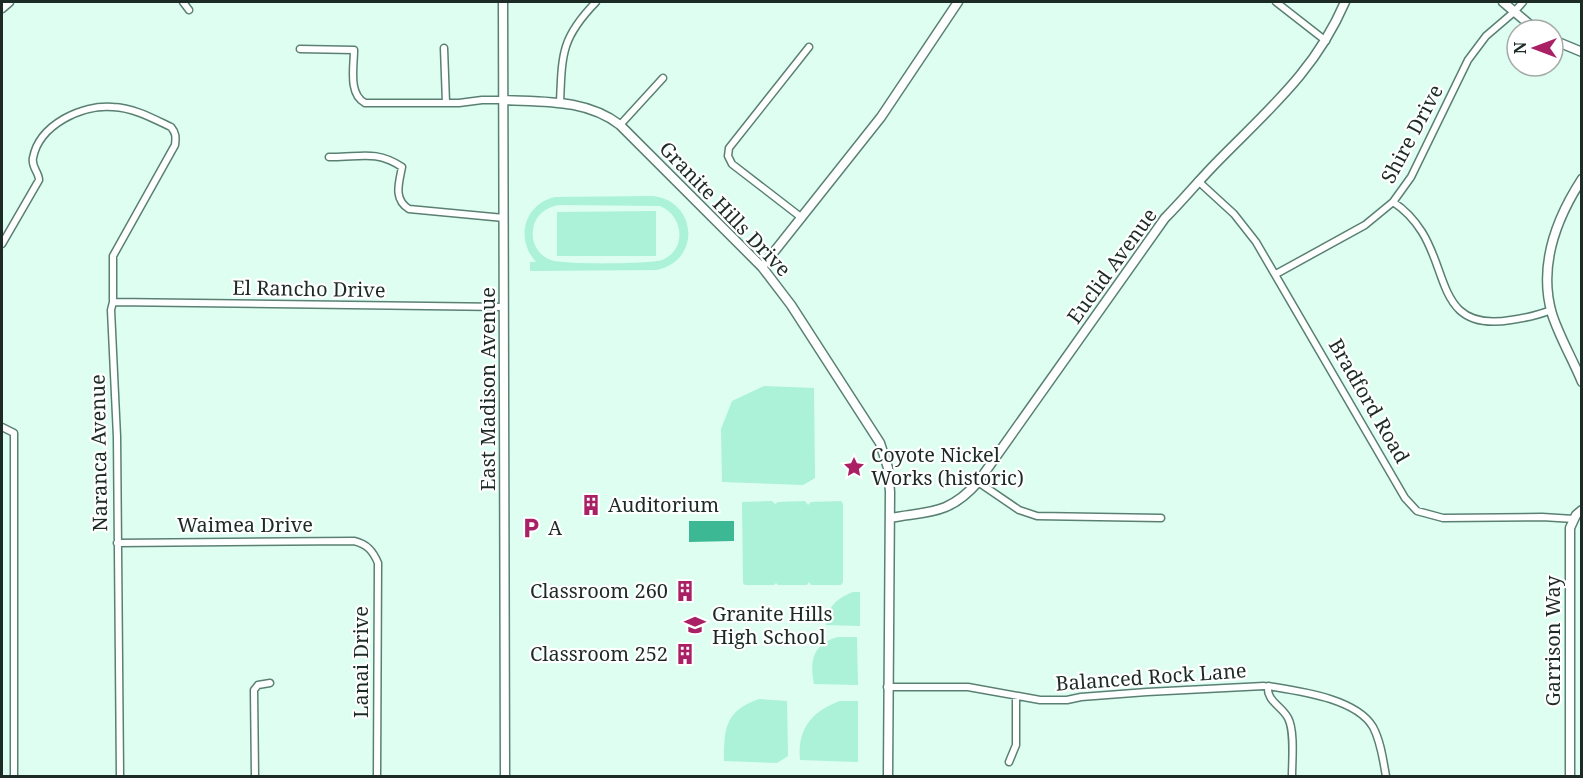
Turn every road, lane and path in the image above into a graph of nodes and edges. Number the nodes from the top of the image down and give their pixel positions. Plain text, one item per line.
1 (9, 2) edge
2 (183, 2) edge
3 (503, 2) edge
4 (596, 2) edge
5 (958, 2) edge
6 (1276, 2) edge
7 (1345, 2) edge
8 (1503, 2) edge
9 (1523, 2) edge
10 (2, 9) edge
11 (189, 10) dead end
12 (1514, 12) junction
13 (1521, 18) edge
14 (1326, 41) junction
15 (1565, 45) edge
16 (809, 46) dead end
17 (444, 48) dead end
18 (300, 49) dead end
19 (1581, 52) edge
20 (663, 78) dead end
21 (504, 100) junction
22 (446, 103) junction
23 (560, 103) junction
24 (620, 124) junction
25 (328, 157) dead end
26 (1581, 179) edge
27 (1198, 181) junction
28 (1393, 202) junction
29 (504, 218) junction
30 (802, 218) junction
31 (2, 244) edge
32 (762, 267) junction
33 (1276, 274) junction
34 (113, 302) junction
35 (504, 307) junction
36 (1551, 310) junction
37 (1581, 382) edge
38 (2, 427) edge
39 (978, 482) junction
40 (1581, 510) edge
41 (890, 518) junction
42 (1161, 518) dead end
43 (1574, 519) junction
44 (117, 543) junction
45 (371, 549) joint
46 (270, 682) dead end
47 (1266, 686) junction
48 (887, 687) junction
49 (1016, 696) junction
50 (1010, 762) dead end
51 (14, 777) edge
52 (120, 777) edge
53 (255, 777) edge
54 (377, 777) edge
55 (505, 777) edge
56 (888, 777) edge
57 (1292, 777) edge
58 (1386, 777) edge
59 (1570, 777) edge

1 - 10 street
2 - 11 street
3 - 21 street, East Madison Avenue
4 - 23 street
5 - 30 street
6 - 14 street
7 - 14 street, Euclid Avenue
8 - 12 street
9 - 12 street, Shire Drive
12 - 13 street
12 - 28 street, Shire Drive
14 - 27 street, Euclid Avenue
15 - 19 street
16 - 30 street
17 - 22 street
18 - 22 street, Granite Hills Drive
20 - 24 street
21 - 22 street, Granite Hills Drive
21 - 23 street, Granite Hills Drive
21 - 29 street, East Madison Avenue
23 - 24 street, Granite Hills Drive
24 - 32 street, Granite Hills Drive
25 - 29 street
26 - 36 street
27 - 33 street, Bradford Road
27 - 39 street, Euclid Avenue
28 - 33 street, Shire Drive
28 - 36 street
29 - 35 street, East Madison Avenue
30 - 32 street
31 - 34 street, Naranca Avenue
32 - 41 street, Granite Hills Drive
33 - 43 street, Bradford Road
34 - 35 street, El Rancho Drive
34 - 44 street, Naranca Avenue
35 - 55 street, East Madison Avenue
36 - 37 street
38 - 51 street
39 - 41 street, Euclid Avenue
39 - 42 street
40 - 43 street
41 - 48 street, Granite Hills Drive
43 - 59 street, Garrison Way
44 - 45 street, Waimea Drive
44 - 52 street, Naranca Avenue
45 - 54 street, Lanai Drive
46 - 53 street
47 - 49 street, Balanced Rock Lane
47 - 57 street
47 - 58 street, Balanced Rock Lane
48 - 49 street, Balanced Rock Lane
48 - 56 street, Granite Hills Drive
49 - 50 street

